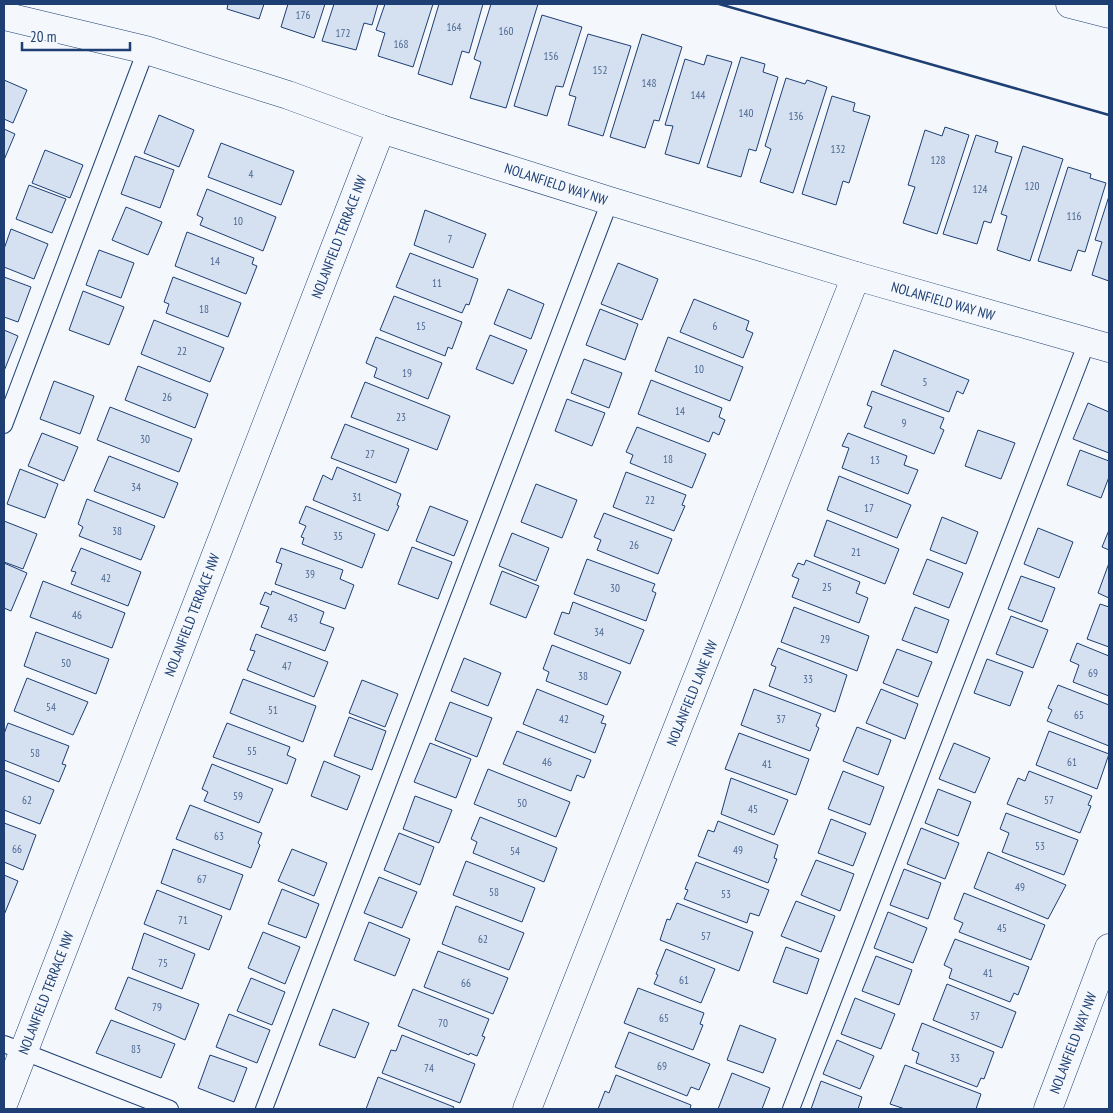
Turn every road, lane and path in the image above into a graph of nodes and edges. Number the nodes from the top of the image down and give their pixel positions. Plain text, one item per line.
1 (1070, 4) edge
2 (1109, 14) edge
3 (4, 16) edge
4 (146, 50) junction
5 (381, 128) junction
6 (610, 201) junction
7 (856, 276) junction
8 (1098, 345) edge
9 (4, 425) edge
10 (1109, 948) edge
11 (13, 1048) edge
12 (4, 1102) edge
13 (170, 1109) edge
14 (264, 1109) edge
15 (528, 1109) edge
16 (791, 1109) edge
17 (1048, 1109) edge

1 - 2 street
3 - 4 street, NOLANFIELD WAY NW
4 - 5 street, NOLANFIELD WAY NW
4 - 9 lane
5 - 6 street, NOLANFIELD WAY NW
5 - 11 street, NOLANFIELD TERRACE NW
6 - 7 street, NOLANFIELD WAY NW
6 - 14 lane
7 - 8 street, NOLANFIELD WAY NW
7 - 15 street, NOLANFIELD LANE NW
8 - 16 lane
10 - 17 street, NOLANFIELD WAY NW
11 - 12 street, NOLANFIELD TERRACE NW
11 - 13 lane

